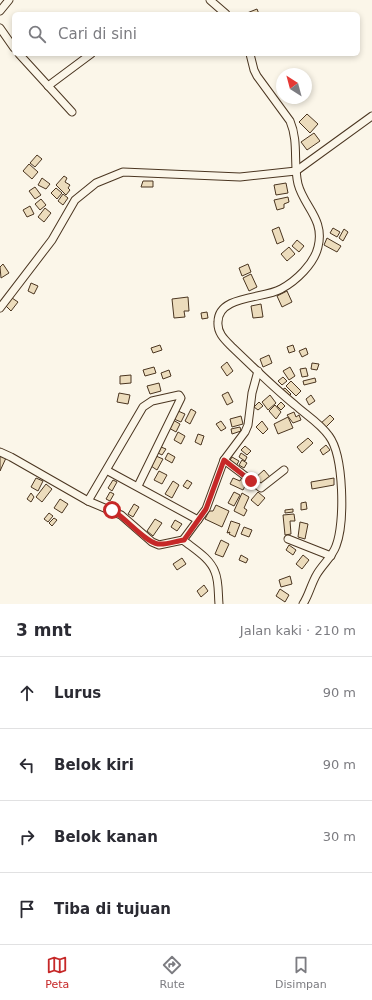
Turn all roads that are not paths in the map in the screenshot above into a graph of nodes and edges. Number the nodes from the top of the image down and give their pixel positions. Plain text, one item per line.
1 (9, 0) edge
2 (210, 0) edge
3 (0, 11) edge
4 (224, 12) edge
5 (0, 28) edge
6 (12, 45) edge
7 (21, 56) edge
8 (88, 56) edge
9 (250, 56) edge
10 (48, 86) junction
11 (72, 112) dead end
12 (372, 116) edge
13 (296, 171) junction
14 (0, 308) edge
15 (258, 371) junction
16 (0, 452) edge
17 (224, 460) junction
18 (108, 470) junction
19 (284, 470) dead end
20 (138, 486) junction
21 (88, 501) junction
22 (198, 520) junction
23 (288, 539) dead end
24 (184, 540) junction
25 (331, 556) junction
26 (219, 604) edge
27 (303, 604) edge

1 - 3 street
2 - 4 street
5 - 6 street
7 - 10 street
8 - 10 street
9 - 13 street
10 - 11 street
12 - 13 street
13 - 14 street
13 - 15 street
15 - 17 street
15 - 25 street
16 - 21 street
17 - 19 street
17 - 22 street
18 - 20 street
18 - 20 street
18 - 21 street
20 - 22 street
21 - 24 street
22 - 24 street
23 - 25 street
24 - 26 street
25 - 27 street

